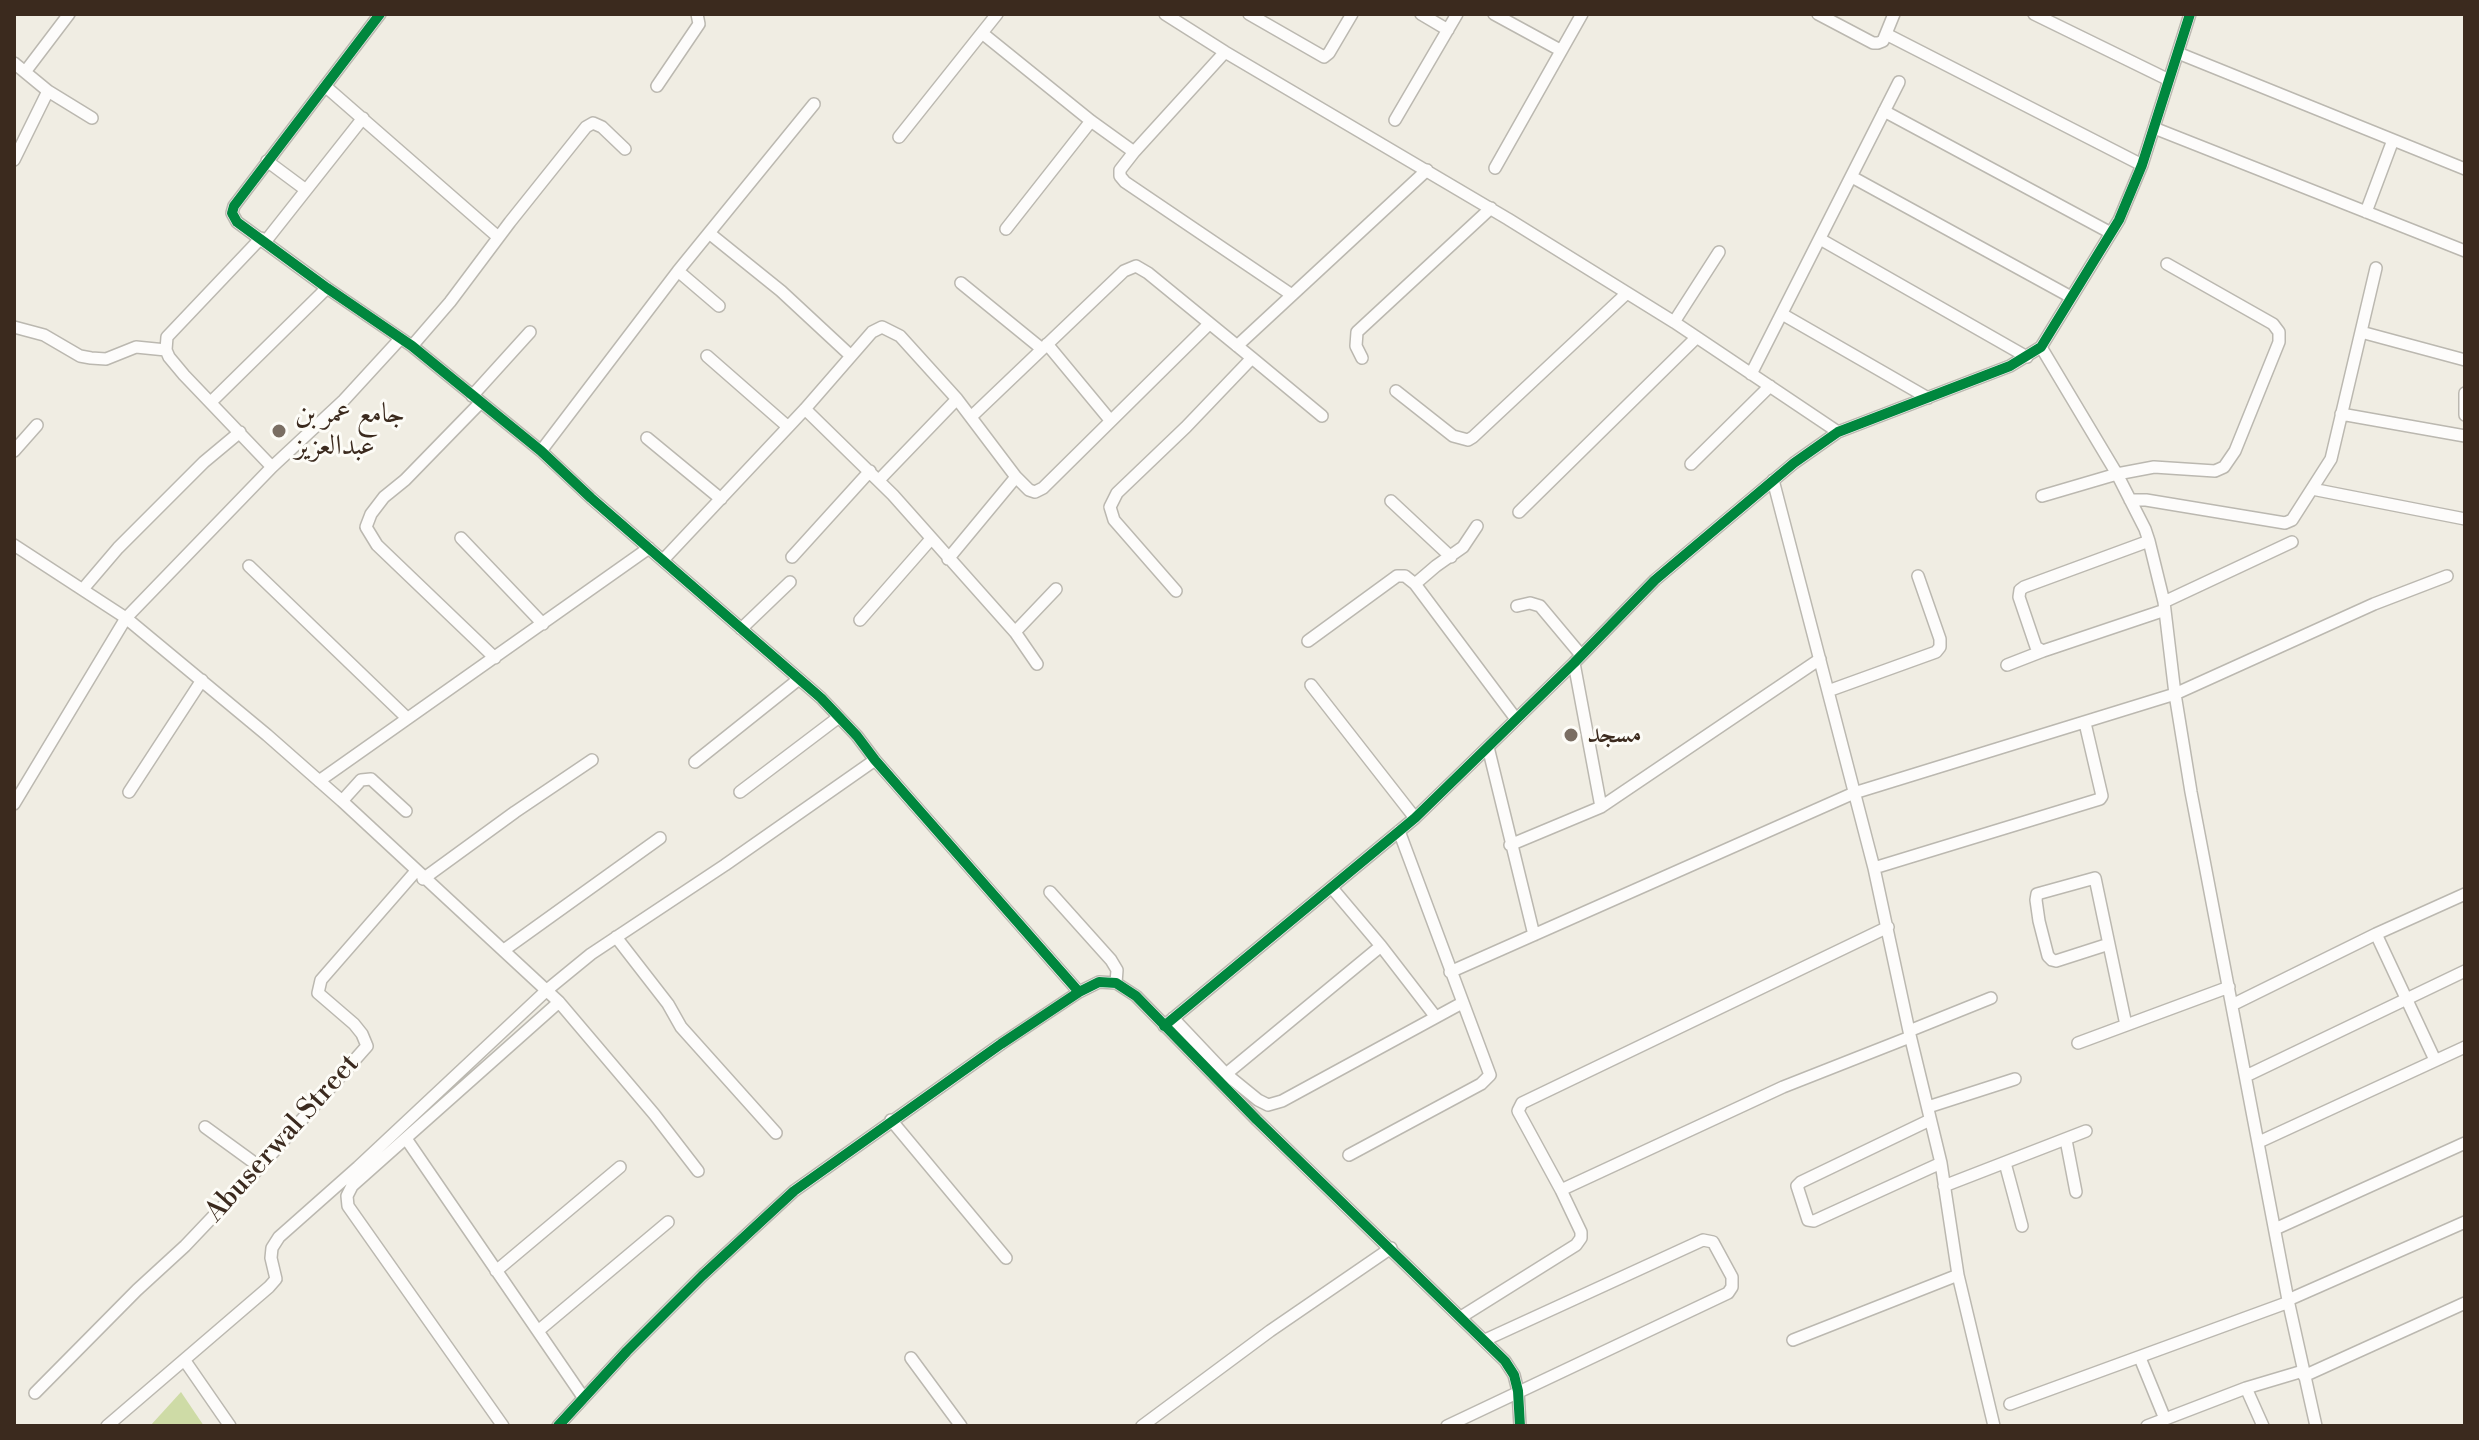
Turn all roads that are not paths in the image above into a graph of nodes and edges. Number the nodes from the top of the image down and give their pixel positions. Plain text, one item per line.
1 (69, 14) edge
2 (380, 14) edge
3 (697, 14) edge
4 (997, 14) edge
5 (1165, 14) edge
6 (1249, 14) edge
7 (1352, 14) edge
8 (1421, 14) edge
9 (1457, 14) edge
10 (1494, 14) edge
11 (1582, 14) edge
12 (1818, 14) edge
13 (1894, 14) edge
14 (2034, 14) edge
15 (2190, 14) edge
16 (1268, 19) edge
17 (1448, 30) junction
18 (982, 33) junction
19 (1886, 34) junction
20 (1560, 50) junction
21 (1225, 52) junction
22 (2178, 53) junction
23 (14, 63) edge
24 (25, 72) junction
25 (2169, 80) junction
26 (1899, 82) dead end
27 (325, 86) junction
28 (657, 86) dead end
29 (48, 91) junction
30 (814, 104) dead end
31 (1884, 111) junction
32 (92, 118) dead end
33 (363, 118) junction
34 (1395, 120) dead end
35 (1091, 121) junction
36 (2154, 128) junction
37 (899, 137) dead end
38 (2393, 140) junction
39 (625, 149) dead end
40 (1134, 152) junction
41 (14, 160) edge
42 (267, 161) junction
43 (2142, 165) junction
44 (1495, 168) dead end
45 (2465, 169) edge
46 (1427, 170) junction
47 (1852, 177) junction
48 (306, 190) junction
49 (1491, 208) junction
50 (2366, 212) junction
51 (1006, 229) dead end
52 (709, 233) junction
53 (2111, 233) junction
54 (498, 237) junction
55 (1820, 239) junction
56 (263, 240) junction
57 (2465, 251) edge
58 (1719, 252) dead end
59 (2167, 264) dead end
60 (2376, 268) dead end
61 (678, 271) junction
62 (961, 283) dead end
63 (327, 288) junction
64 (1627, 293) junction
65 (1292, 295) junction
66 (2071, 297) junction
67 (719, 306) dead end
68 (1782, 314) junction
69 (1674, 322) junction
70 (1209, 324) junction
71 (14, 327) edge
72 (530, 332) dead end
73 (2361, 332) junction
74 (1696, 338) junction
75 (400, 339) junction
76 (412, 346) junction
77 (1237, 346) junction
78 (1045, 347) junction
79 (2041, 347) junction
80 (166, 350) junction
81 (707, 356) dead end
82 (851, 356) junction
83 (2027, 357) junction
84 (1252, 358) junction
85 (1362, 358) dead end
86 (2465, 360) edge
87 (1751, 374) junction
88 (1770, 386) junction
89 (1396, 391) dead end
90 (2465, 393) edge
91 (1928, 398) junction
92 (957, 399) junction
93 (476, 400) junction
94 (211, 402) junction
95 (805, 409) junction
96 (2341, 414) junction
97 (2465, 415) edge
98 (1322, 416) dead end
99 (971, 417) junction
100 (1110, 420) junction
101 (37, 425) dead end
102 (787, 426) junction
103 (240, 432) junction
104 (1838, 432) junction
105 (2465, 436) edge
106 (647, 438) dead end
107 (14, 451) edge
108 (541, 451) junction
109 (1691, 464) dead end
110 (272, 467) junction
111 (870, 471) junction
112 (2117, 474) junction
113 (1016, 477) junction
114 (879, 480) junction
115 (1773, 480) junction
116 (2312, 489) junction
117 (2042, 496) dead end
118 (721, 499) junction
119 (2130, 500) junction
120 (1391, 501) dead end
121 (1519, 512) dead end
122 (2465, 519) edge
123 (1477, 526) dead end
124 (461, 538) dead end
125 (931, 539) junction
126 (2149, 541) junction
127 (2292, 542) dead end
128 (14, 545) edge
129 (649, 548) junction
130 (792, 557) dead end
131 (1451, 557) junction
132 (948, 559) junction
133 (663, 560) junction
134 (249, 566) dead end
135 (1918, 576) dead end
136 (2447, 576) dead end
137 (790, 582) dead end
138 (1415, 584) junction
139 (83, 589) junction
140 (1056, 589) dead end
141 (1176, 591) dead end
142 (1517, 606) dead end
143 (2164, 606) junction
144 (126, 618) junction
145 (860, 620) dead end
146 (543, 624) junction
147 (741, 629) junction
148 (1015, 632) junction
149 (1308, 641) dead end
150 (2043, 651) junction
151 (495, 658) junction
152 (1577, 659) junction
153 (1820, 659) junction
154 (1037, 664) dead end
155 (2007, 665) dead end
156 (799, 679) junction
157 (202, 680) junction
158 (1311, 685) dead end
159 (1828, 691) junction
160 (2175, 694) junction
161 (839, 717) junction
162 (407, 718) junction
163 (1516, 719) junction
164 (2085, 723) junction
165 (1488, 747) junction
166 (592, 760) dead end
167 (875, 760) junction
168 (695, 762) dead end
169 (319, 781) junction
170 (129, 792) dead end
171 (740, 792) dead end
172 (1854, 793) junction
173 (342, 801) junction
174 (14, 804) edge
175 (1601, 807) junction
176 (406, 811) dead end
177 (1415, 818) junction
178 (1399, 831) junction
179 (660, 838) dead end
180 (1510, 845) junction
181 (1874, 868) junction
182 (420, 875) junction
183 (1332, 888) junction
184 (1050, 892) dead end
185 (2465, 894) edge
186 (1888, 927) junction
187 (2376, 934) junction
188 (1534, 935) junction
189 (616, 937) junction
190 (2109, 944) junction
191 (1381, 946) junction
192 (504, 950) junction
193 (2465, 971) edge
194 (1450, 972) junction
195 (1116, 983) junction
196 (2229, 987) junction
197 (547, 990) junction
198 (1079, 992) junction
199 (1991, 998) dead end
200 (2405, 998) junction
201 (559, 1002) junction
202 (1462, 1003) junction
203 (2232, 1005) junction
204 (1435, 1016) junction
205 (1169, 1022) junction
206 (2126, 1025) junction
207 (1910, 1034) junction
208 (2078, 1043) dead end
209 (2465, 1047) edge
210 (2435, 1060) junction
211 (1226, 1074) junction
212 (2246, 1076) junction
213 (2015, 1079) dead end
214 (1928, 1107) junction
215 (891, 1120) junction
216 (1930, 1120) junction
217 (205, 1127) dead end
218 (2086, 1131) dead end
219 (776, 1133) dead end
220 (407, 1140) junction
221 (2066, 1140) junction
222 (2259, 1142) junction
223 (2465, 1143) edge
224 (1349, 1155) dead end
225 (1941, 1163) junction
226 (2005, 1163) junction
227 (260, 1167) junction
228 (620, 1167) dead end
229 (698, 1171) dead end
230 (1944, 1186) junction
231 (1561, 1190) junction
232 (2076, 1192) dead end
233 (668, 1222) dead end
234 (2465, 1222) edge
235 (2022, 1226) dead end
236 (2275, 1229) junction
237 (1391, 1248) junction
238 (1006, 1258) dead end
239 (496, 1271) junction
240 (1958, 1275) junction
241 (2288, 1301) junction
242 (2465, 1303) edge
243 (1461, 1317) junction
244 (538, 1331) junction
245 (1485, 1340) junction
246 (1793, 1340) dead end
247 (911, 1358) dead end
248 (2140, 1358) junction
249 (185, 1361) junction
250 (2304, 1374) junction
251 (2246, 1388) junction
252 (1518, 1391) junction
253 (35, 1393) dead end
254 (583, 1397) junction
255 (2010, 1404) dead end
256 (2165, 1419) junction
257 (107, 1426) edge
258 (230, 1426) edge
259 (503, 1426) edge
260 (558, 1426) edge
261 (961, 1426) edge
262 (1142, 1426) edge
263 (1447, 1426) edge
264 (1520, 1426) edge
265 (1994, 1426) edge
266 (2147, 1426) edge
267 (2263, 1426) edge
268 (2316, 1426) edge

1 - 24 street
2 - 27 street
3 - 28 street
4 - 18 street
5 - 21 street
6 - 16 street
7 - 16 street
8 - 17 street
9 - 17 street
10 - 20 street
11 - 20 street
12 - 19 street
13 - 19 street
14 - 25 street
15 - 22 street
17 - 34 street
18 - 35 street
18 - 37 street
19 - 43 street
20 - 44 street
21 - 40 street
21 - 46 street
22 - 25 street
22 - 38 street
23 - 24 street
24 - 29 street
25 - 36 street
26 - 31 street
27 - 33 street
27 - 42 street
29 - 32 street
29 - 41 street
30 - 52 street
31 - 47 street
31 - 53 street
33 - 48 street
33 - 54 street
35 - 40 street
35 - 51 street
36 - 43 street
36 - 50 street
38 - 45 street
38 - 50 street
39 - 54 street
40 - 65 street
42 - 48 street
42 - 56 street
43 - 53 street
46 - 49 street
46 - 65 street
47 - 55 street
47 - 66 street
48 - 56 street
49 - 64 street
49 - 85 street
50 - 57 street
52 - 61 street
52 - 82 street
53 - 66 street
54 - 76 street
55 - 68 street
55 - 83 street
56 - 63 street
56 - 80 street
58 - 69 street
59 - 112 street
60 - 73 street
61 - 67 street
61 - 108 street
62 - 78 street
63 - 75 street
63 - 94 street
64 - 69 street
64 - 89 street
65 - 77 street
66 - 79 street
68 - 87 street
68 - 91 street
69 - 74 street
70 - 77 street
70 - 78 street
70 - 100 street
71 - 80 street
72 - 93 street
73 - 86 street
73 - 96 street
74 - 87 street
74 - 121 street
75 - 76 street
75 - 110 street
76 - 93 street
77 - 84 street
78 - 99 street
78 - 100 street
79 - 83 street
79 - 112 street
80 - 94 street
81 - 102 street
82 - 92 street
82 - 95 street
83 - 91 street
84 - 98 street
84 - 141 street
87 - 88 street
88 - 104 street
88 - 109 street
90 - 97 street
91 - 104 street
92 - 99 street
92 - 114 street
93 - 108 street
93 - 151 street
94 - 103 street
95 - 102 street
95 - 111 street
96 - 105 street
96 - 116 street
99 - 113 street
100 - 113 street
101 - 107 street
102 - 118 street
103 - 110 street
103 - 139 street
104 - 115 street
106 - 118 street
108 - 129 street
110 - 144 street
111 - 114 street
111 - 130 street
112 - 117 street
112 - 119 street
113 - 132 street
114 - 125 street
115 - 152 street
115 - 153 street
116 - 119 street
116 - 122 street
118 - 133 street
119 - 126 street
120 - 131 street
123 - 131 street
124 - 146 street
125 - 132 street
125 - 145 street
126 - 143 street
126 - 150 street
127 - 143 street
128 - 139 street
129 - 133 street
129 - 146 street
131 - 138 street
132 - 148 street
133 - 147 street
134 - 162 street
135 - 159 street
136 - 160 street
137 - 147 street
138 - 149 street
138 - 163 street
139 - 144 street
140 - 148 street
142 - 152 street
143 - 150 street
143 - 160 street
144 - 157 street
144 - 174 street
146 - 151 street
147 - 156 street
148 - 154 street
150 - 155 street
151 - 162 street
152 - 163 street
152 - 175 street
153 - 159 street
153 - 175 street
156 - 161 street
156 - 168 street
157 - 169 street
157 - 170 street
158 - 177 street
159 - 172 street
160 - 164 street
160 - 196 street
161 - 167 street
161 - 171 street
162 - 169 street
163 - 165 street
164 - 172 street
164 - 181 street
165 - 177 street
165 - 180 street
166 - 182 street
167 - 189 street
167 - 198 street
169 - 173 street
172 - 181 street
172 - 188 street
173 - 176 street
173 - 182 street
175 - 180 street
177 - 178 street
178 - 183 street
178 - 194 street
179 - 192 street
180 - 188 street
181 - 186 street
182 - 192 street
182 - 227 street, Abuserwal Street
183 - 191 street
183 - 205 street
184 - 195 street
185 - 187 street
186 - 207 street
186 - 231 street
187 - 200 street
187 - 203 street
188 - 194 street
189 - 197 street
189 - 219 street
190 - 190 street
190 - 206 street
191 - 204 street
191 - 211 street
192 - 197 street
193 - 200 street
194 - 202 street
195 - 198 street
195 - 205 street
196 - 203 street
196 - 206 street
197 - 201 street
197 - 249 street
198 - 215 street
199 - 207 street
200 - 210 street
200 - 212 street
201 - 220 street
201 - 229 street
202 - 204 street
202 - 224 street
203 - 212 street
204 - 211 street
205 - 211 street
205 - 237 street
206 - 208 street
207 - 214 street
207 - 231 street
209 - 210 street
210 - 222 street
212 - 222 street
213 - 214 street
214 - 216 street
215 - 238 street
215 - 254 street
216 - 225 street
216 - 225 street
217 - 227 street
218 - 221 street
220 - 239 street
220 - 259 street
221 - 226 street
221 - 232 street
222 - 236 street
223 - 236 street
225 - 230 street
226 - 230 street
226 - 235 street
227 - 253 street, Abuserwal Street
228 - 239 street
230 - 240 street
231 - 243 street
233 - 244 street
234 - 241 street
236 - 241 street
237 - 243 street
237 - 262 street
239 - 244 street
240 - 246 street
240 - 265 street
241 - 248 street
241 - 250 street
242 - 250 street
243 - 245 street
244 - 254 street
245 - 252 street
245 - 252 street
247 - 261 street
248 - 255 street
248 - 256 street
249 - 257 street
249 - 258 street
250 - 251 street
250 - 268 street
251 - 256 street
251 - 267 street
252 - 263 street
252 - 264 street
254 - 260 street
256 - 266 street

